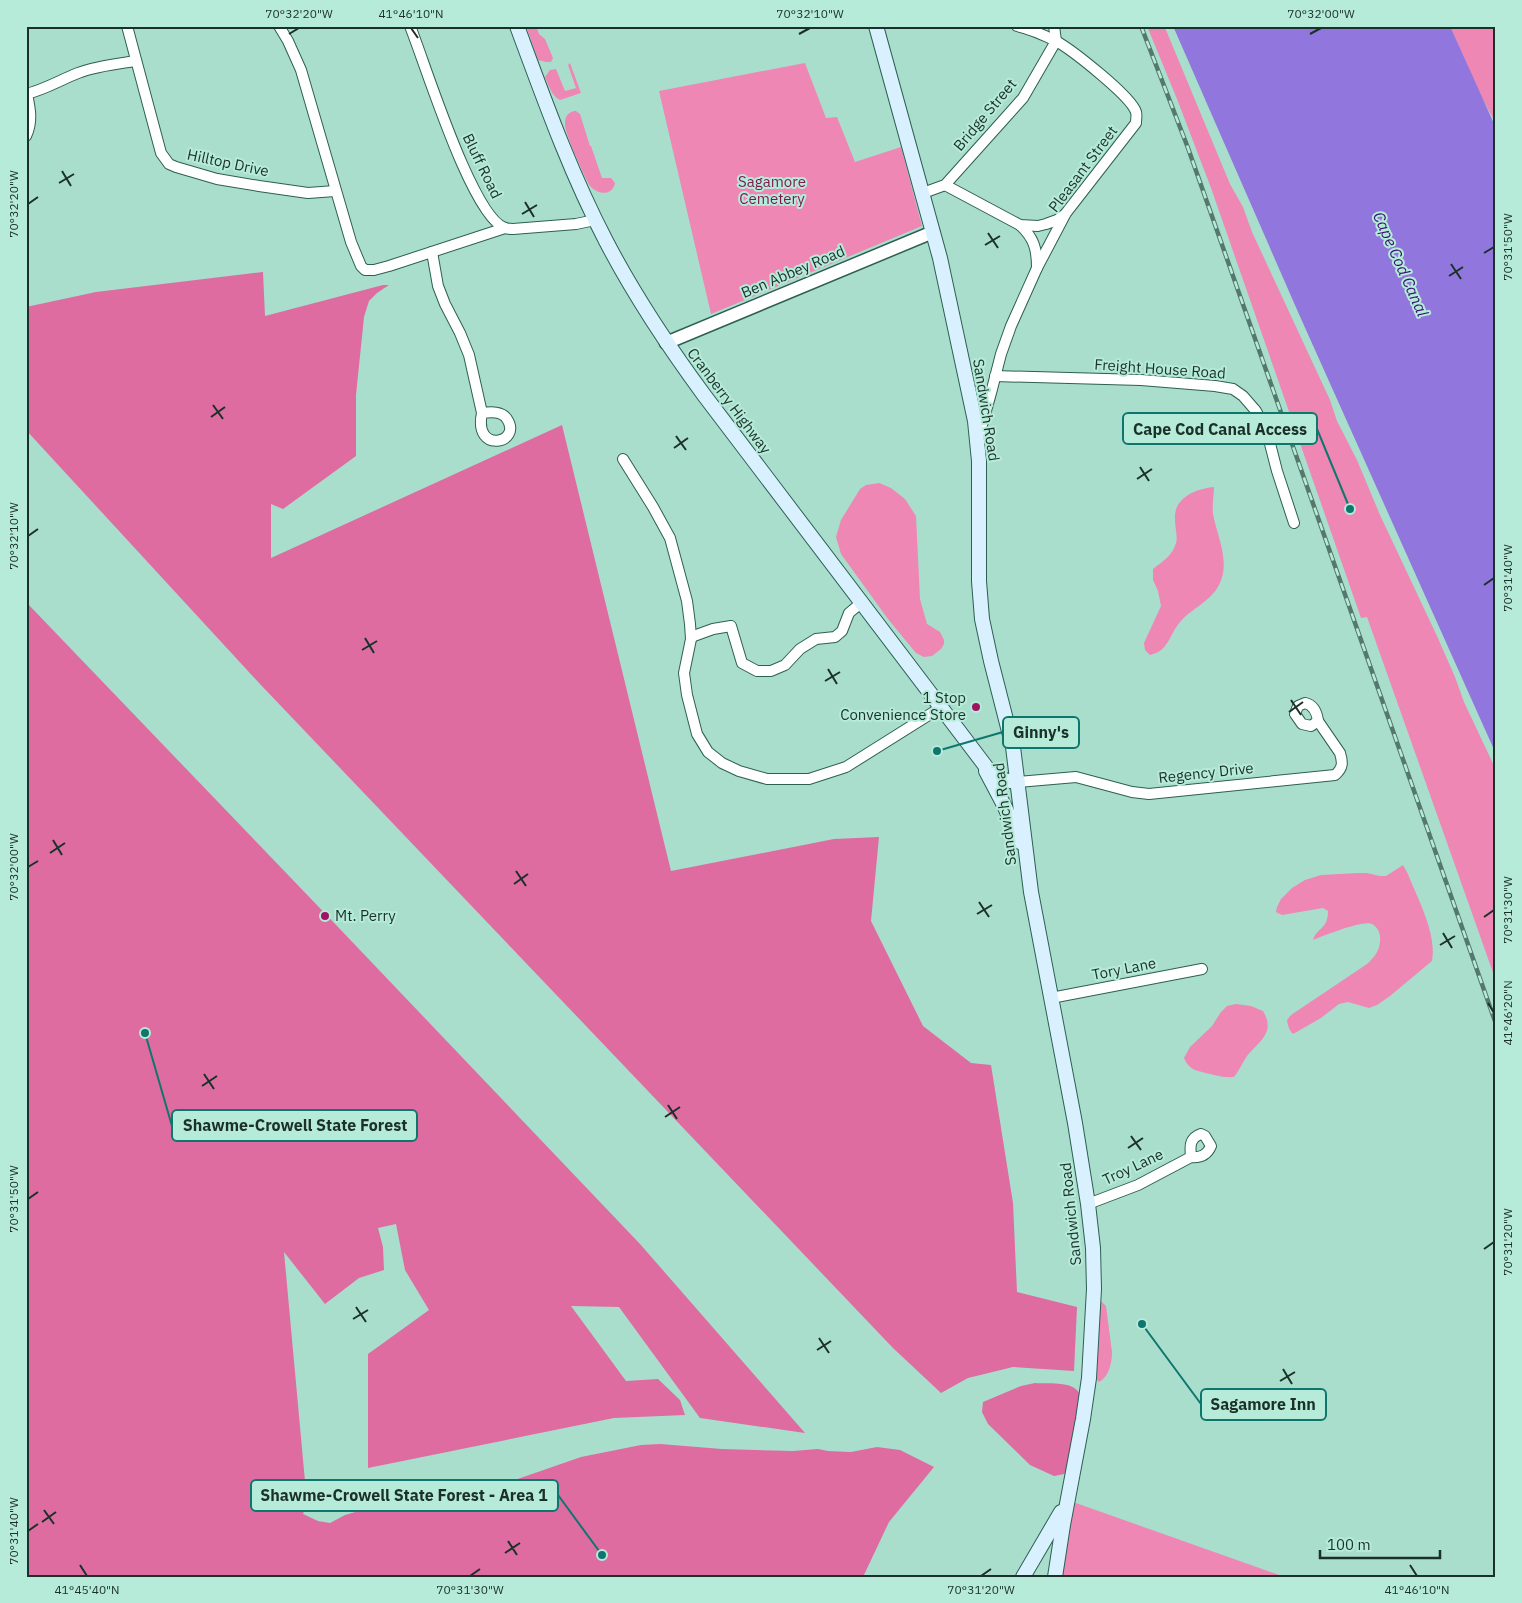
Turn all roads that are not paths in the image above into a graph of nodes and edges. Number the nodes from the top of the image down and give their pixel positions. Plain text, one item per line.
1 (127, 26) edge
2 (279, 26) edge
3 (410, 26) edge
4 (517, 26) edge
5 (876, 26) edge
6 (1017, 26) edge
7 (1054, 26) edge
8 (1056, 41) junction
9 (136, 61) junction
10 (27, 94) edge
11 (26, 136) edge
12 (945, 185) junction
13 (336, 191) junction
14 (923, 193) junction
15 (1066, 213) junction
16 (595, 220) junction
17 (1020, 225) junction
18 (505, 228) junction
19 (933, 232) junction
20 (432, 252) junction
21 (1037, 268) junction
22 (666, 343) junction
23 (995, 376) junction
24 (482, 413) dead end
25 (978, 440) junction
26 (623, 459) dead end
27 (1294, 523) dead end
28 (861, 603) junction
29 (691, 638) junction
30 (940, 708) junction
31 (1318, 721) dead end
32 (978, 757) junction
33 (1018, 782) junction
34 (1026, 859) junction
35 (1202, 969) dead end
36 (1052, 998) junction
37 (1191, 1157) dead end
38 (1088, 1204) junction
39 (1067, 1503) junction
40 (1023, 1577) edge
41 (1055, 1577) edge

1 - 9 street, Hilltop Drive
2 - 13 street
3 - 18 street, Bluff Road
4 - 16 main road, Cranberry Highway
5 - 14 main road, Sandwich Road
6 - 8 street, Pleasant Street
7 - 8 street
8 - 12 street, Bridge Street
8 - 15 street, Pleasant Street
9 - 10 street
9 - 13 street, Hilltop Drive
10 - 11 street
12 - 14 street, Bridge Street
12 - 17 street
13 - 20 street
14 - 19 main road, Sandwich Road
15 - 17 street
15 - 21 street, Pleasant Street
16 - 18 street
16 - 22 main road, Cranberry Highway
17 - 21 street
18 - 20 street
19 - 22 street, Ben Abbey Road
19 - 25 main road, Sandwich Road
20 - 24 street
21 - 23 street, Pleasant Street
22 - 28 main road, Cranberry Highway
23 - 25 street, Pleasant Street
23 - 27 street, Freight House Road
25 - 33 main road, Sandwich Road
26 - 29 street
28 - 29 street
28 - 30 main road, Cranberry Highway
29 - 30 street
30 - 32 main road, Cranberry Highway
31 - 33 street, Regency Drive
32 - 33 main road, Cranberry Highway
32 - 34 main road, Cranberry Highway
33 - 34 main road, Sandwich Road
34 - 36 main road, Sandwich Road
35 - 36 street, Tory Lane
36 - 38 main road, Sandwich Road
37 - 38 street, Troy Lane
38 - 39 main road, Sandwich Road
39 - 40 main road
39 - 41 main road, Sandwich Road

